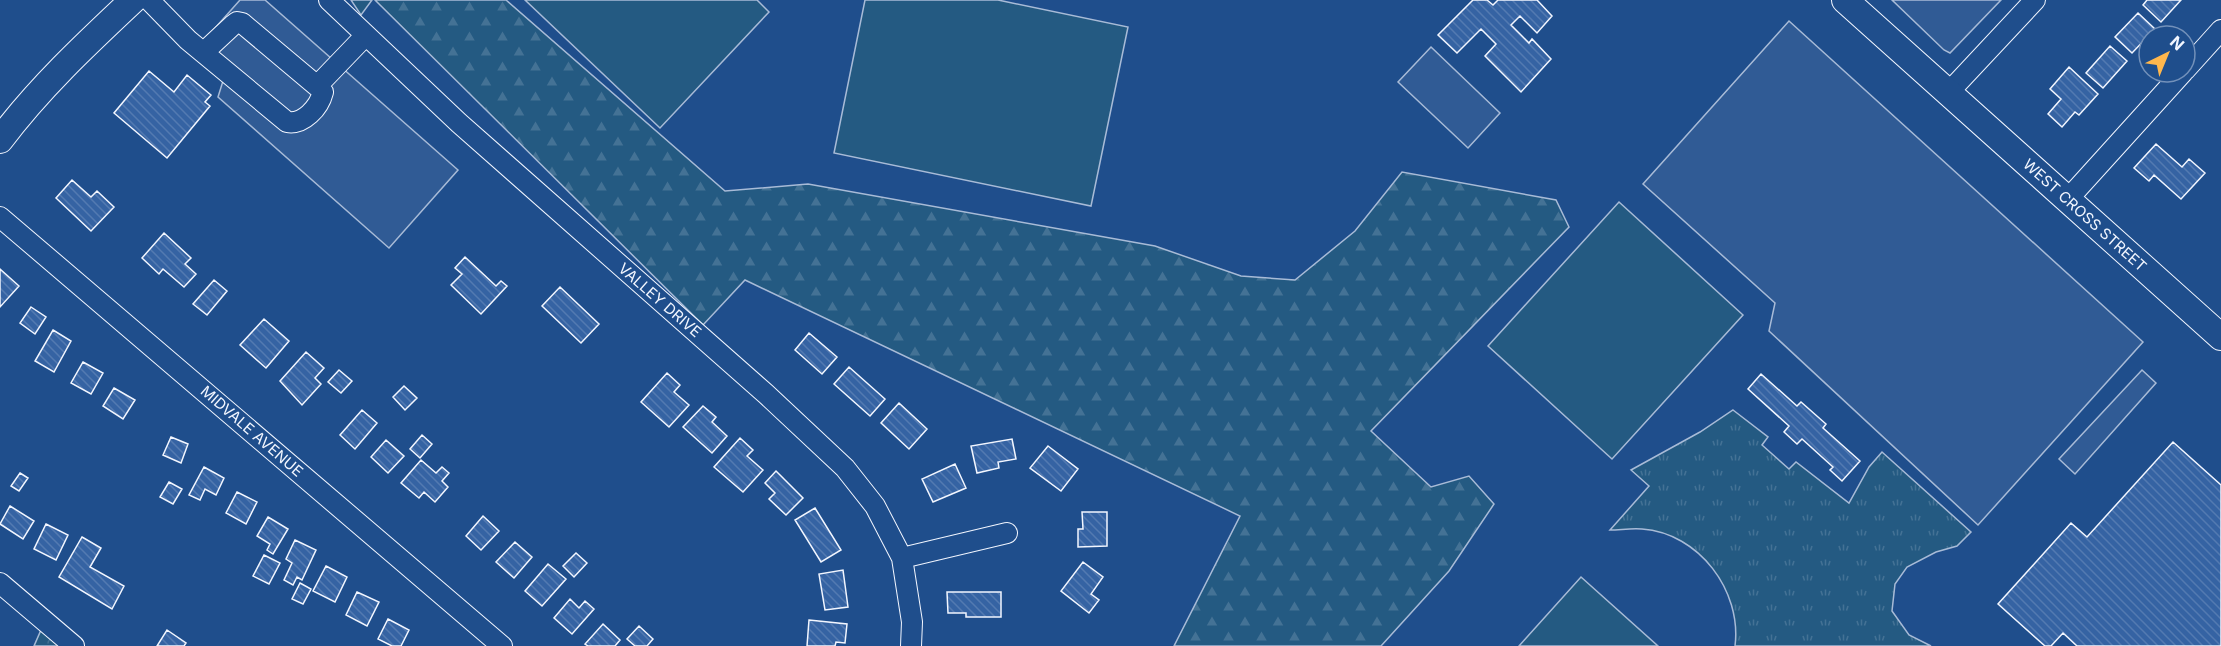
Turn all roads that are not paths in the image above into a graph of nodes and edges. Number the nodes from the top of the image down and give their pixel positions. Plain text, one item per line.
1 (133, 0) edge
2 (149, 0) edge
3 (329, 0) edge
4 (1845, 0) edge
5 (2035, 0) edge
6 (2221, 30) edge
7 (366, 35) junction
8 (204, 52) junction
9 (2197, 57) edge
10 (2172, 84) edge
11 (317, 86) junction
12 (1948, 93) junction
13 (0, 140) edge
14 (2068, 199) junction
15 (0, 217) edge
16 (2221, 337) edge
17 (1007, 533) dead end
18 (902, 558) junction
19 (0, 583) edge
20 (74, 646) edge
21 (502, 646) edge
22 (911, 646) edge

1 - 13 main road
2 - 8 street
3 - 7 street, VALLEY DRIVE
4 - 12 main road, WEST CROSS STREET
5 - 12 street
6 - 9 street
7 - 11 street
7 - 18 street, VALLEY DRIVE
8 - 11 street
8 - 11 street
10 - 14 street
12 - 14 main road, WEST CROSS STREET
14 - 16 main road, WEST CROSS STREET
15 - 21 street, MIDVALE AVENUE
17 - 18 street
18 - 22 street, VALLEY DRIVE
19 - 20 street

